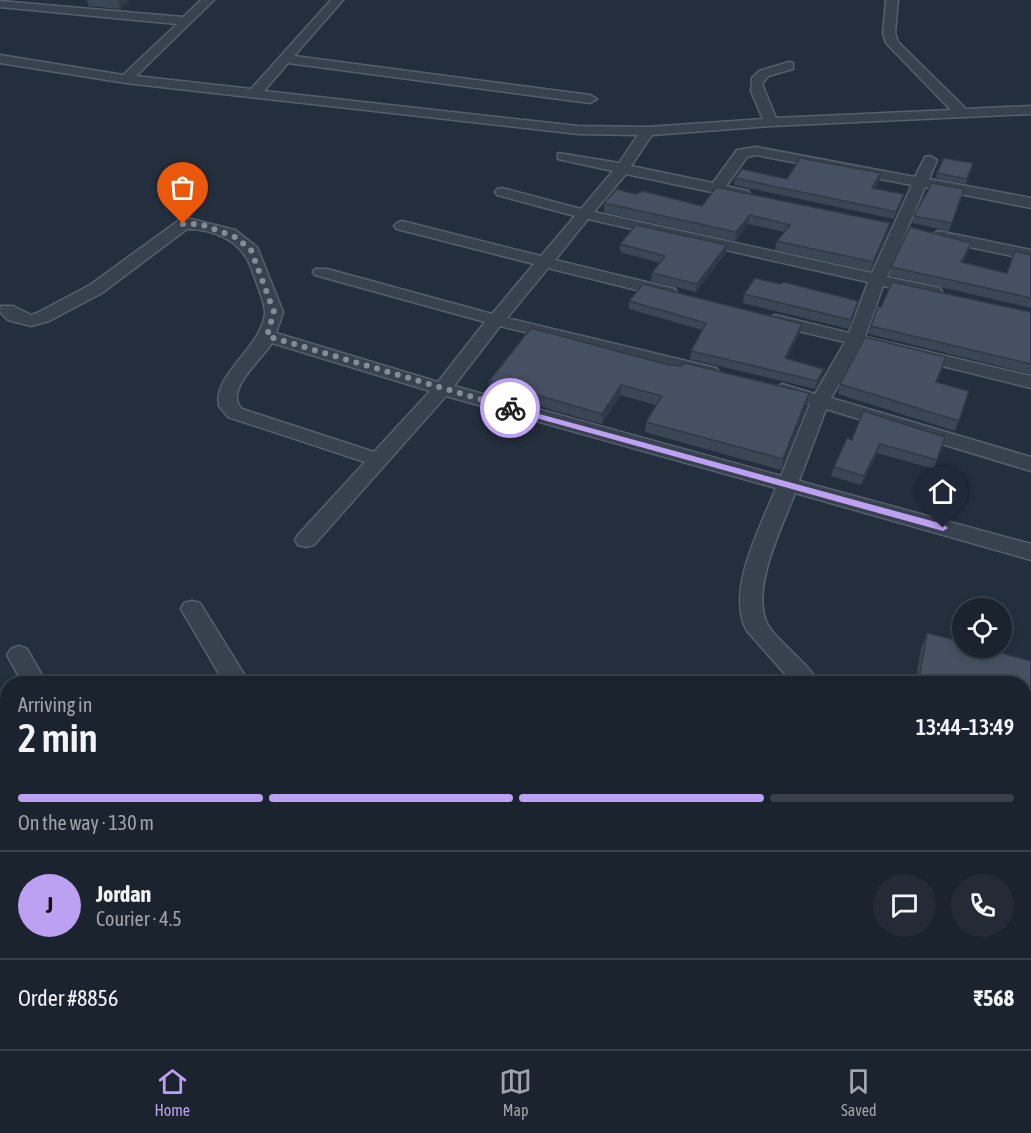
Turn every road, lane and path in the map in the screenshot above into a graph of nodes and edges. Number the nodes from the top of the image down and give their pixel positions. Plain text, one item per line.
1 (208, 0) edge
2 (337, 0) edge
3 (892, 0) edge
4 (5, 5) edge
5 (186, 21) junction
6 (0, 59) edge
7 (288, 59) junction
8 (789, 66) dead end
9 (126, 79) junction
10 (256, 93) junction
11 (590, 99) dead end
12 (1031, 110) edge
13 (963, 114) junction
14 (771, 122) junction
15 (648, 131) junction
16 (563, 156) dead end
17 (930, 160) dead end
18 (623, 168) junction
19 (923, 180) junction
20 (716, 189) junction
21 (502, 192) dead end
22 (762, 198) edge
23 (1031, 203) edge
24 (584, 214) junction
25 (402, 226) dead end
26 (894, 226) junction
27 (1031, 255) edge
28 (544, 262) junction
29 (321, 272) dead end
30 (878, 278) junction
31 (682, 296) edge
32 (954, 297) edge
33 (7, 310) dead end
34 (763, 317) edge
35 (496, 320) junction
36 (267, 336) junction
37 (855, 341) junction
38 (728, 376) edge
39 (1031, 382) edge
40 (763, 385) edge
41 (442, 389) junction
42 (821, 399) junction
43 (378, 460) junction
44 (1031, 464) edge
45 (789, 485) junction
46 (306, 540) dead end
47 (1031, 552) edge
48 (192, 609) dead end
49 (20, 655) dead end
50 (31, 676) edge
51 (233, 676) edge
52 (801, 676) edge

1 - 5 street
2 - 7 street
3 - 13 street
4 - 5 street
5 - 9 street
6 - 9 street
7 - 10 street
7 - 11 street
8 - 14 street
9 - 10 street
10 - 15 street
12 - 13 street
13 - 14 street
14 - 15 street
15 - 18 street
16 - 18 street
17 - 19 street
18 - 20 street
18 - 24 street
19 - 20 street
19 - 23 street
19 - 26 street
20 - 22 street
21 - 24 street
24 - 28 street
24 - 30 street
25 - 28 street
26 - 27 street
26 - 30 street
28 - 31 street
28 - 35 street
29 - 35 street
30 - 32 street
30 - 37 street
33 - 36 street
34 - 37 street
35 - 38 street
35 - 41 street
36 - 41 street
36 - 43 street
37 - 39 street
37 - 42 street
40 - 42 street
41 - 43 street
41 - 45 street
42 - 44 street
42 - 45 street
43 - 46 street
45 - 47 street
45 - 52 street
48 - 51 street
49 - 50 street

